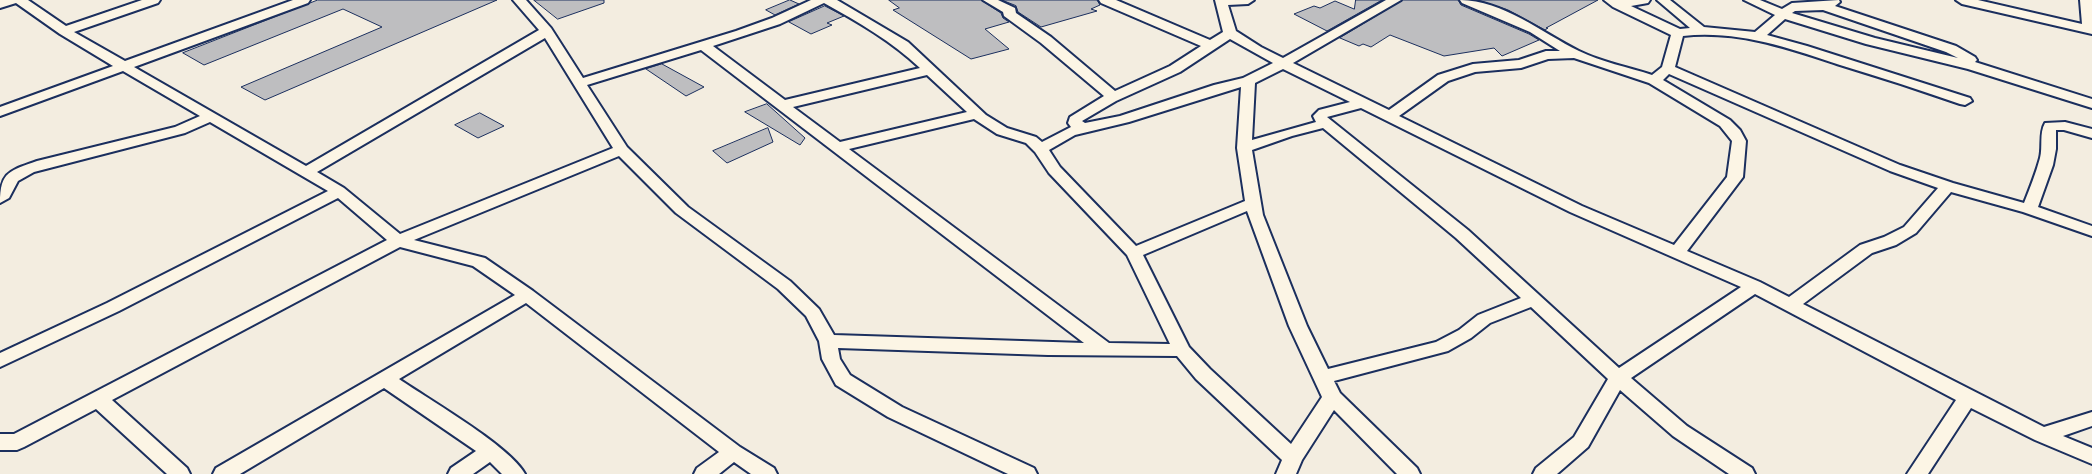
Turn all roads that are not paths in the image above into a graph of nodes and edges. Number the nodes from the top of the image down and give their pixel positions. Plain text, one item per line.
1 (12, 0) edge
2 (20, 0) edge
3 (154, 0) edge
4 (304, 0) edge
5 (519, 0) edge
6 (821, 0) edge
7 (828, 0) edge
8 (989, 0) edge
9 (1105, 0) edge
10 (1248, 0) edge
11 (1395, 0) edge
12 (1466, 0) edge
13 (1644, 0) edge
14 (1664, 0) edge
15 (1750, 0) edge
16 (1838, 0) edge
17 (1962, 0) edge
18 (2086, 0) edge
19 (1221, 1) edge
20 (1613, 2) edge
21 (0, 4) edge
22 (1824, 6) junction
23 (2011, 6) edge
24 (1782, 14) junction
25 (1699, 29) junction
26 (2090, 30) edge
27 (64, 31) junction
28 (547, 31) junction
29 (1230, 33) junction
30 (1678, 33) junction
31 (1757, 37) junction
32 (703, 45) junction
33 (1209, 45) junction
34 (1575, 54) junction
35 (1285, 64) junction
36 (1973, 66) junction
37 (124, 67) junction
38 (1668, 69) junction
39 (931, 70) junction
40 (1654, 80) junction
41 (1248, 81) junction
42 (580, 83) junction
43 (1114, 97) junction
44 (1965, 101) dead end
45 (1364, 103) junction
46 (2092, 104) edge
47 (783, 105) junction
48 (0, 112) edge
49 (977, 114) junction
50 (1390, 116) junction
51 (210, 117) junction
52 (1328, 122) junction
53 (1083, 128) junction
54 (2092, 134) edge
55 (838, 147) junction
56 (1244, 148) junction
57 (1041, 149) junction
58 (621, 150) junction
59 (306, 172) junction
60 (1948, 186) junction
61 (339, 191) junction
62 (0, 198) edge
63 (1253, 203) junction
64 (2029, 209) junction
65 (2092, 231) edge
66 (398, 241) junction
67 (1676, 252) junction
68 (1134, 253) junction
69 (1754, 286) junction
70 (527, 295) junction
71 (1533, 300) junction
72 (1789, 306) junction
73 (828, 342) junction
74 (1104, 349) junction
75 (1182, 350) junction
76 (0, 361) edge
77 (1322, 377) junction
78 (383, 378) junction
79 (1618, 378) junction
80 (1332, 396) junction
81 (1968, 398) junction
82 (99, 400) junction
83 (2092, 419) edge
84 (2042, 435) junction
85 (0, 442) edge
86 (491, 451) junction
87 (733, 452) junction
88 (2092, 456) edge
89 (1292, 458) junction
90 (180, 474) edge
91 (223, 474) edge
92 (458, 474) edge
93 (515, 474) edge
94 (704, 474) edge
95 (767, 474) edge
96 (1027, 474) edge
97 (1286, 474) edge
98 (1410, 474) edge
99 (1543, 474) edge
100 (1746, 474) edge
101 (1917, 474) edge

1 - 21 street
2 - 27 street
3 - 27 street
4 - 37 street
5 - 28 street
6 - 32 street
7 - 39 street
8 - 43 street
9 - 33 street
10 - 19 street
11 - 35 street
12 - 34 street
13 - 20 street
14 - 25 street
15 - 24 street
16 - 22 street
17 - 23 street
18 - 26 street
19 - 29 street
20 - 30 street
22 - 24 street
22 - 36 street
23 - 26 street
24 - 31 street
24 - 36 street
25 - 30 street
25 - 31 street
27 - 37 street
28 - 42 street
28 - 59 street
29 - 33 street
29 - 35 street
30 - 38 street
31 - 44 street
32 - 42 street
32 - 47 street
33 - 43 street
34 - 40 street
34 - 50 street
35 - 41 street
35 - 45 street
36 - 46 street
37 - 48 street
37 - 51 street
38 - 40 street
38 - 60 street
39 - 47 street
39 - 49 street
40 - 67 street
41 - 53 street
41 - 56 street
42 - 58 street
43 - 53 street
45 - 50 street
45 - 52 street
47 - 55 street
49 - 55 street
49 - 57 street
50 - 67 street
51 - 59 street
51 - 62 street
52 - 56 street
52 - 71 street
53 - 57 street
54 - 64 street
55 - 74 street
56 - 63 street
57 - 68 street
58 - 66 street
58 - 73 street
59 - 61 street
60 - 64 street
60 - 72 street
61 - 66 street
61 - 76 street
63 - 68 street
63 - 77 street
64 - 65 street
66 - 70 street
66 - 82 street
67 - 69 street
68 - 75 street
69 - 72 street
69 - 79 street
70 - 78 street
70 - 87 street
71 - 77 street
71 - 79 street
72 - 81 street
73 - 74 street
73 - 96 street
74 - 75 street
75 - 89 street
77 - 80 street
78 - 86 street
78 - 91 street
79 - 99 street
79 - 100 street
80 - 89 street
80 - 98 street
81 - 84 street
81 - 101 street
82 - 85 street
82 - 90 street
83 - 84 street
84 - 88 street
86 - 92 street
86 - 93 street
87 - 94 street
87 - 95 street
89 - 97 street

